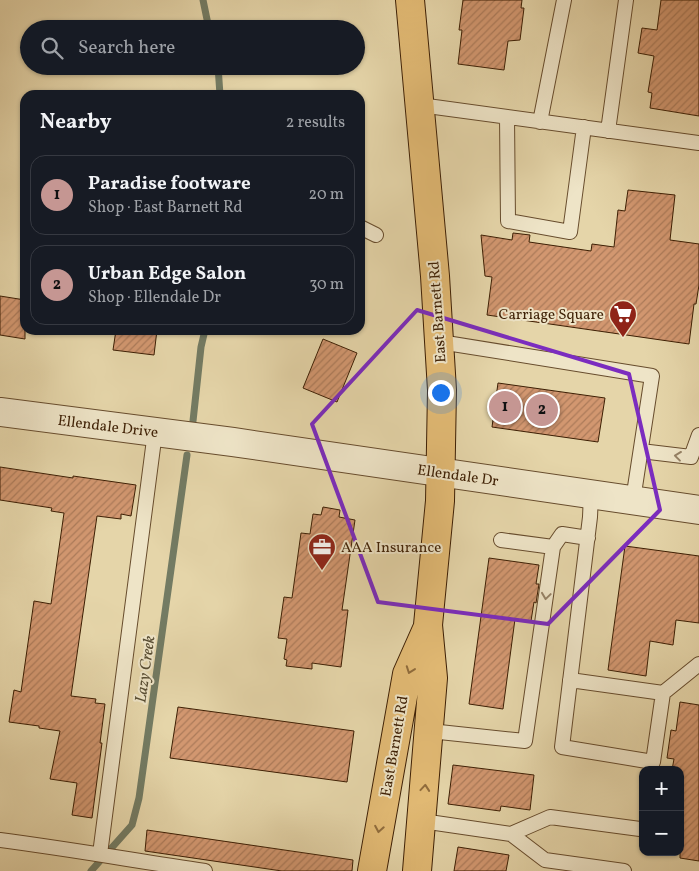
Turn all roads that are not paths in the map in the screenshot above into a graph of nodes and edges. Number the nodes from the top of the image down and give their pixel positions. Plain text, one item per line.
1 (410, 0) edge
2 (564, 0) edge
3 (626, 0) edge
4 (420, 105) junction
5 (507, 117) junction
6 (540, 122) junction
7 (584, 128) junction
8 (608, 131) junction
9 (699, 143) edge
10 (365, 230) edge
11 (365, 237) edge
12 (440, 342) junction
13 (0, 412) edge
14 (165, 433) junction
15 (699, 435) edge
16 (217, 440) joint
17 (641, 451) junction
18 (441, 472) junction
19 (591, 494) junction
20 (633, 500) junction
21 (699, 510) edge
22 (588, 538) junction
23 (501, 540) dead end
24 (553, 547) junction
25 (428, 625) junction
26 (699, 664) edge
27 (570, 680) junction
28 (663, 693) junction
29 (430, 731) junction
30 (422, 821) junction
31 (639, 829) edge
32 (511, 834) junction
33 (0, 840) edge
34 (100, 854) junction
35 (544, 866) edge
36 (205, 871) edge
37 (372, 871) edge
38 (417, 871) edge
39 (624, 871) edge

1 - 4 main road, East Barnett Rd
2 - 6 lane
3 - 8 lane
4 - 5 lane
4 - 12 main road, East Barnett Rd
5 - 6 lane
5 - 7 lane
6 - 7 lane
7 - 8 lane
8 - 9 lane
10 - 11 lane
12 - 17 lane
12 - 18 main road, East Barnett Rd
13 - 14 street, Ellendale Drive
14 - 16 street, Ellendale Drive
14 - 34 lane
15 -> 17 lane
16 - 18 street, Ellendale Dr
17 - 20 lane
18 - 19 street, Ellendale Dr
18 - 25 main road, East Barnett Rd
19 - 20 street, Ellendale Dr
19 - 22 lane
20 - 21 street, Ellendale Dr
22 - 24 lane
22 - 27 lane
23 - 24 lane
24 -> 29 lane
25 - 29 main road, East Barnett Rd
25 -> 37 main road, East Barnett Rd
26 - 28 lane
27 - 28 lane
27 - 28 lane
30 -> 29 main road, East Barnett Rd
30 - 32 lane
30 - 38 main road, East Barnett Rd
31 - 32 lane
32 - 35 lane
33 - 34 lane
34 - 36 lane
35 - 39 lane

